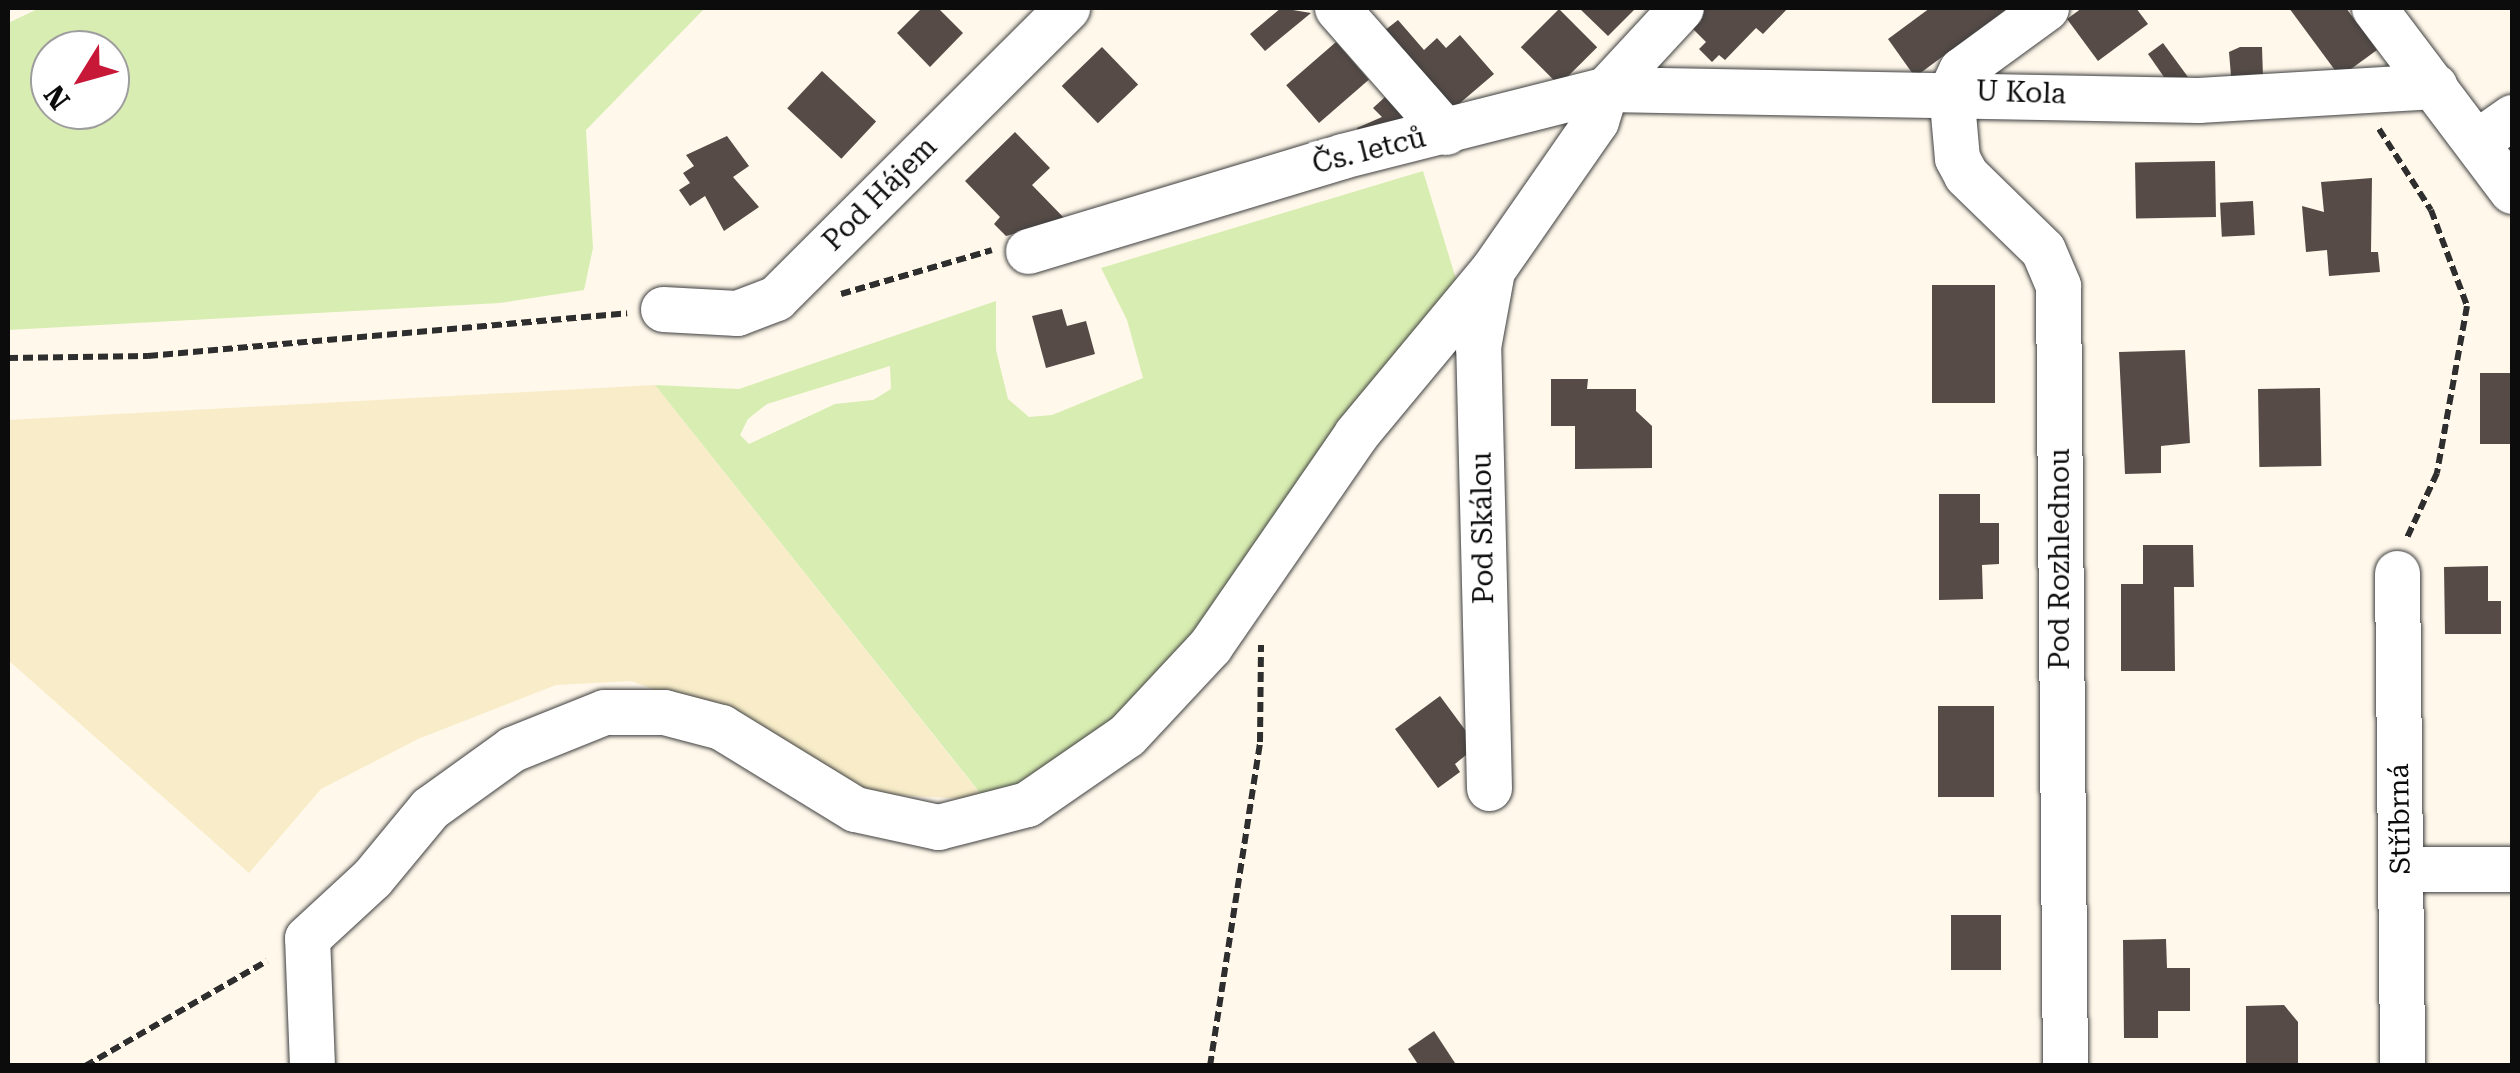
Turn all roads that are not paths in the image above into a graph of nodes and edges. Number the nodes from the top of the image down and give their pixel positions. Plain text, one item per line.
1 (1067, 8) edge
2 (1337, 8) edge
3 (1681, 8) edge
4 (2046, 8) edge
5 (2374, 8) edge
6 (2435, 86) junction
7 (1606, 88) junction
8 (1952, 91) junction
9 (2495, 129) edge
10 (1446, 132) junction
11 (2512, 191) edge
12 (1028, 251) road end
13 (1493, 269) junction
14 (663, 309) road end
15 (2397, 573) road end
16 (1489, 788) dead end
17 (2400, 868) junction
18 (2512, 868) edge
19 (312, 1066) edge
20 (2065, 1066) edge
21 (2402, 1066) edge

1 - 14 street, Pod Hájem
2 - 10 street
3 - 7 street
4 - 8 street
5 - 6 street
6 - 8 street, U Kola
6 - 9 street
7 - 8 street, U Kola
7 - 10 street, Čs. letců
7 - 13 street
8 - 20 street, Pod Rozhlednou
9 - 11 street
10 - 12 street, Čs. letců
13 - 16 street, Pod Skálou
13 - 19 street
15 - 17 street, Stříbrná
17 - 18 street
17 - 21 street, Stříbrná

